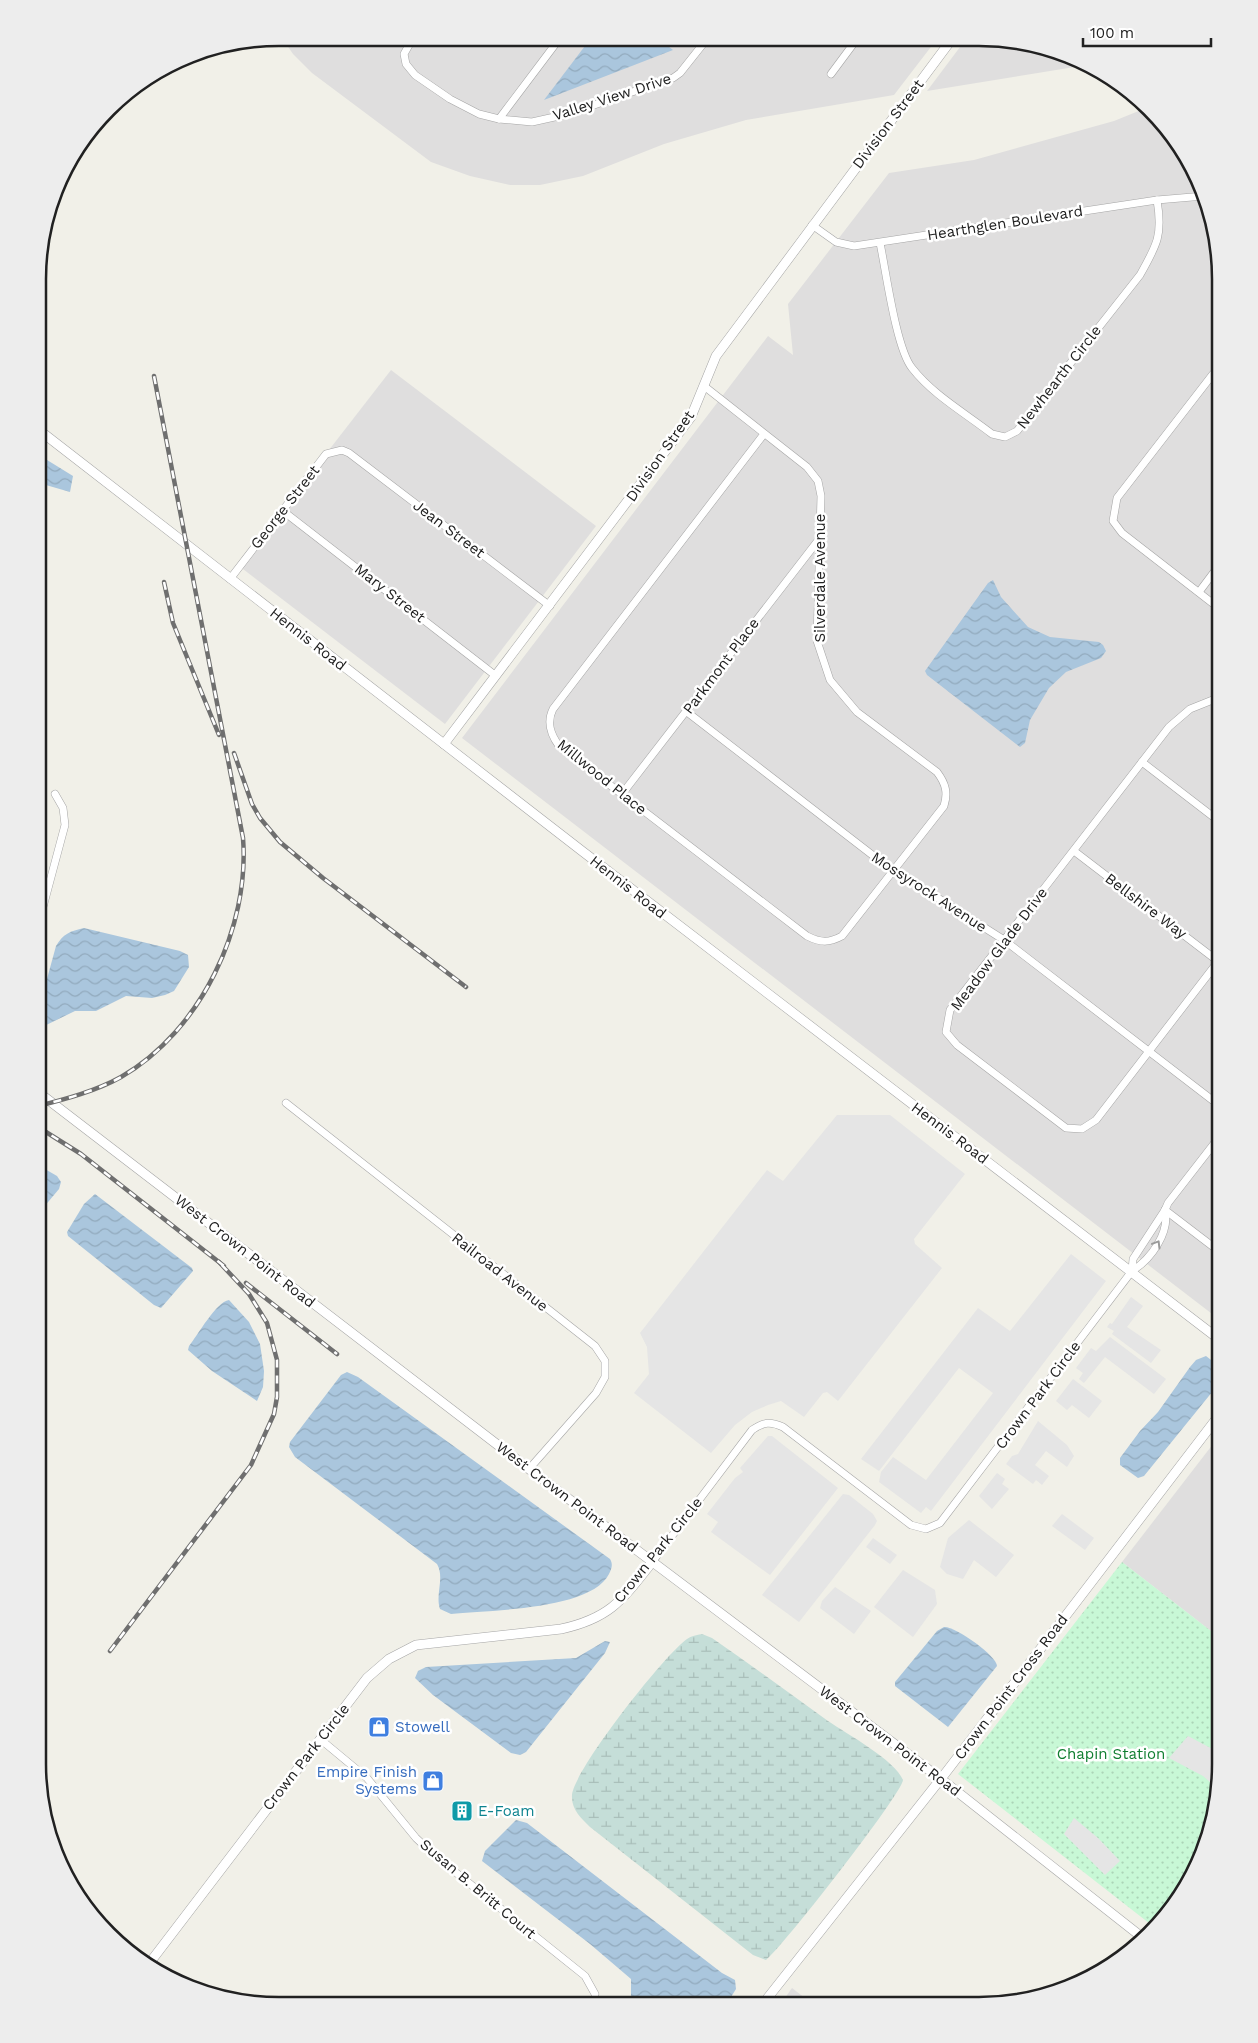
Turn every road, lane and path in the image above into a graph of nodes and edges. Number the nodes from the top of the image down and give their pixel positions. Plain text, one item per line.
1 (408, 46) edge
2 (554, 46) edge
3 (701, 46) edge
4 (852, 46) edge
5 (947, 46) edge
6 (831, 74) dead end
7 (499, 119) junction
8 (1196, 197) edge
9 (1157, 200) junction
10 (812, 225) junction
11 (880, 242) junction
12 (1212, 375) edge
13 (704, 386) junction
14 (764, 434) junction
15 (46, 435) edge
16 (349, 453) joint
17 (283, 510) junction
18 (820, 538) junction
19 (1212, 575) edge
20 (230, 579) junction
21 (1199, 592) junction
22 (1212, 603) edge
23 (550, 606) junction
24 (496, 676) junction
25 (1212, 700) edge
26 (687, 712) junction
27 (444, 744) junction
28 (1142, 762) junction
29 (55, 794) dead end
30 (622, 794) junction
31 (1212, 816) edge
32 (1074, 851) junction
33 (894, 871) junction
34 (46, 897) edge
35 (1004, 940) junction
36 (1212, 955) edge
37 (1212, 969) edge
38 (1149, 1052) junction
39 (46, 1098) edge
40 (1212, 1100) edge
41 (286, 1103) dead end
42 (1212, 1147) edge
43 (1165, 1210) junction
44 (1212, 1246) edge
45 (1132, 1271) junction
46 (1212, 1334) edge
47 (1212, 1424) edge
48 (529, 1469) junction
49 (653, 1561) junction
50 (320, 1739) junction
51 (941, 1779) junction
52 (1137, 1934) edge
53 (153, 1959) edge
54 (595, 1994) dead end
55 (768, 1997) edge

1 - 7 street, Valley View Drive
2 - 7 street
3 - 7 street, Valley View Drive
4 - 6 street
5 - 10 street, Division Street
8 - 9 street, Hearthglen Boulevard
9 - 11 street, Hearthglen Boulevard
9 - 11 street, Newhearth Circle
10 - 11 street, Hearthglen Boulevard
10 - 13 street, Division Street
12 - 21 street
13 - 14 street, Silverdale Avenue
13 - 23 street, Division Street
14 - 18 street, Silverdale Avenue
14 - 30 street, Millwood Place
15 - 20 street, Hennis Road
16 - 17 street, George Street
16 - 23 street, Jean Street
17 - 20 street, George Street
17 - 24 street, Mary Street
18 - 26 street, Parkmont Place
18 - 33 street, Silverdale Avenue
19 - 21 street
20 - 27 street, Hennis Road
21 - 22 street
23 - 24 street, Division Street
24 - 27 street, Division Street
25 - 28 street, Meadow Glade Drive
26 - 30 street, Parkmont Place
26 - 33 street, Mossyrock Avenue
27 - 45 street, Hennis Road
28 - 31 street
28 - 32 street, Meadow Glade Drive
29 - 34 street
30 - 33 street, Millwood Place
32 - 35 street, Meadow Glade Drive
32 - 36 street, Bellshire Way
33 - 35 street, Mossyrock Avenue
35 - 38 street, Mossyrock Avenue
35 - 38 street, Meadow Glade Drive
37 - 38 street, Meadow Glade Drive
38 - 40 street, Mossyrock Avenue
39 - 48 street, West Crown Point Road
41 - 48 street, Railroad Avenue
42 - 43 street
43 - 44 street
43 - 45 street
45 -> 43 street
45 - 46 street, Hennis Road
45 - 49 street, Crown Park Circle
47 - 51 street, Crown Point Cross Road
48 - 49 street, West Crown Point Road
49 - 50 street, Crown Park Circle
49 - 51 street, West Crown Point Road
50 - 53 street, Crown Park Circle
50 - 54 street, Susan B. Britt Court
51 - 52 street, West Crown Point Road
51 - 55 street, Crown Point Cross Road

